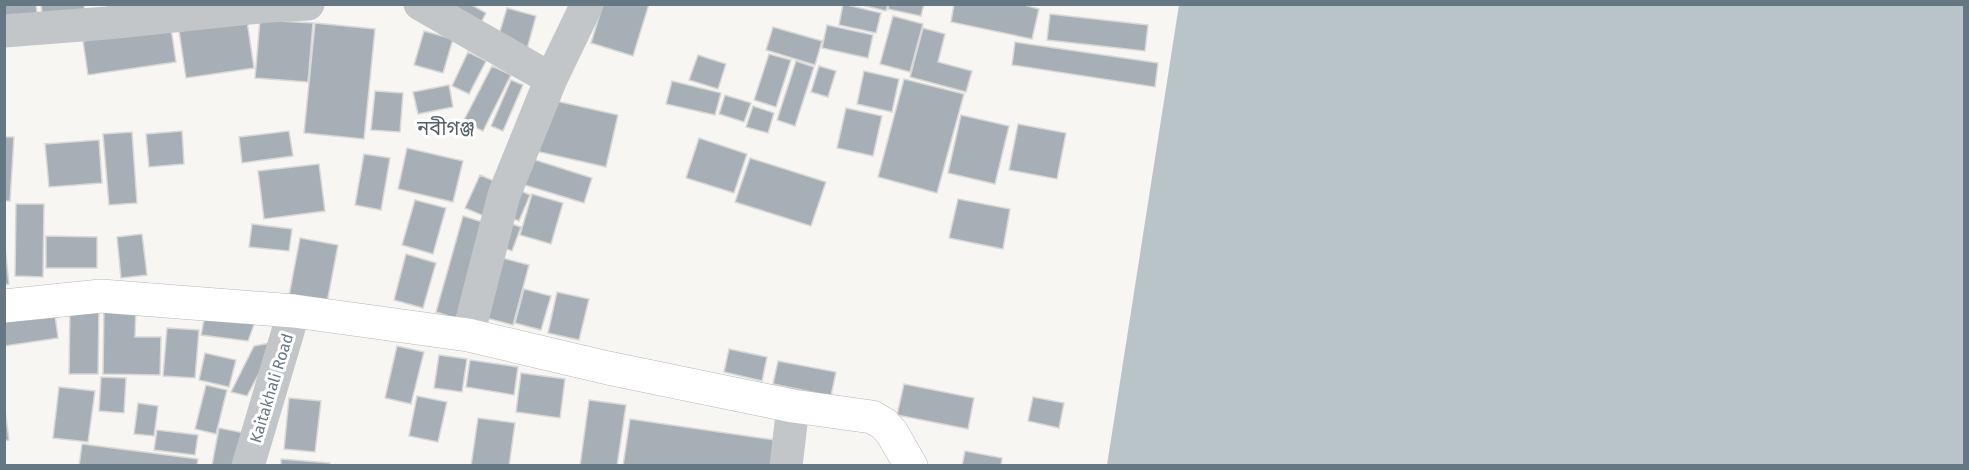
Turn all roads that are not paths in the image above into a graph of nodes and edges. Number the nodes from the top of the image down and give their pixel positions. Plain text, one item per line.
1 (308, 4) edge
2 (420, 4) edge
3 (587, 4) edge
4 (4, 31) edge
5 (551, 79) junction
6 (4, 306) edge
7 (294, 312) junction
8 (468, 335) junction
9 (793, 406) junction
10 (248, 465) edge
11 (786, 465) edge
12 (912, 465) edge

1 - 4 street
2 - 5 street
3 - 5 street
5 - 8 street
6 - 7 main road
7 - 8 main road
7 - 10 street, Kaitakhali Road
8 - 9 main road
9 - 11 street
9 - 12 main road

